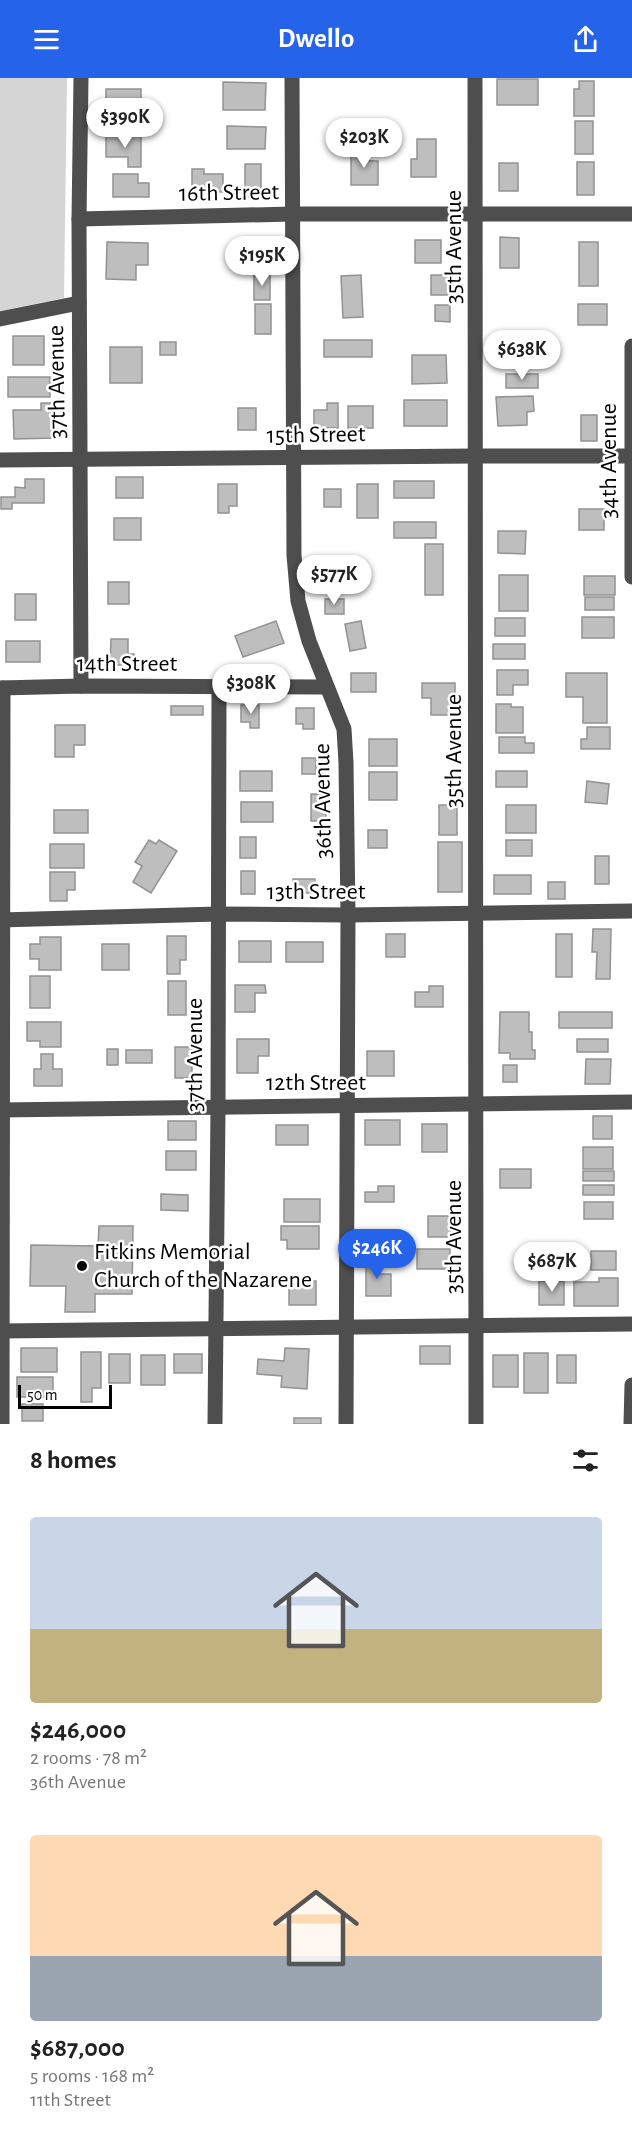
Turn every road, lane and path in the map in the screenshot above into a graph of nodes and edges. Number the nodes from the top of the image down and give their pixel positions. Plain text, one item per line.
1 (81, 78) edge
2 (292, 78) edge
3 (476, 78) edge
4 (292, 214) junction
5 (476, 214) junction
6 (632, 214) edge
7 (79, 219) junction
8 (79, 303) junction
9 (0, 319) edge
10 (632, 346) edge
11 (477, 456) junction
12 (632, 456) edge
13 (293, 458) junction
14 (81, 459) junction
15 (0, 460) edge
16 (632, 577) edge
17 (81, 686) junction
18 (219, 687) junction
19 (326, 687) junction
20 (2, 688) edge
21 (632, 911) edge
22 (218, 914) junction
23 (477, 914) junction
24 (348, 915) junction
25 (1, 920) edge
26 (632, 1102) edge
27 (477, 1103) junction
28 (346, 1106) junction
29 (218, 1107) junction
30 (2, 1110) edge
31 (632, 1324) edge
32 (476, 1326) junction
33 (346, 1328) junction
34 (214, 1329) junction
35 (1, 1331) edge
36 (632, 1385) edge
37 (2, 1424) edge
38 (214, 1424) edge
39 (346, 1424) edge
40 (476, 1424) edge
41 (631, 1424) edge

1 - 7 street, 37th Avenue
2 - 4 street, 36th Avenue
3 - 5 street, 35th Avenue
4 - 5 street, 16th Street
4 - 7 street, 16th Street
4 - 13 street, 36th Avenue
5 - 6 street, 16th Street
5 - 11 street, 35th Avenue
7 - 8 street, 37th Avenue
8 - 9 street
8 - 14 street, 37th Avenue
10 - 12 street, 34th Avenue
11 - 12 street, 15th Street
11 - 13 street, 15th Street
11 - 23 street, 35th Avenue
12 - 16 street, 34th Avenue
13 - 14 street, 15th Street
13 - 19 street, 36th Avenue
14 - 15 street, 15th Street
14 - 17 street, 37th Avenue
17 - 18 street, 14th Street
17 - 20 street, 14th Street
18 - 19 street, 14th Street
18 - 22 street, 37th Avenue
19 - 24 street, 36th Avenue
20 - 25 street
21 - 23 street, 13th Street
22 - 24 street, 13th Street
22 - 25 street, 13th Street
22 - 29 street, 37th Avenue
23 - 24 street, 13th Street
23 - 27 street, 35th Avenue
24 - 28 street, 36th Avenue
25 - 30 street
26 - 27 street, 12th Street
27 - 28 street, 12th Street
27 - 32 street, 35th Avenue
28 - 29 street, 12th Street
28 - 33 street, 36th Avenue
29 - 30 street, 12th Street
29 - 34 street, 37th Avenue
30 - 35 street
31 - 32 street
32 - 33 street
32 - 40 street, 35th Avenue
33 - 34 street
33 - 39 street, 36th Avenue
34 - 35 street
34 - 38 street, 37th Avenue
35 - 37 street
36 - 41 street

